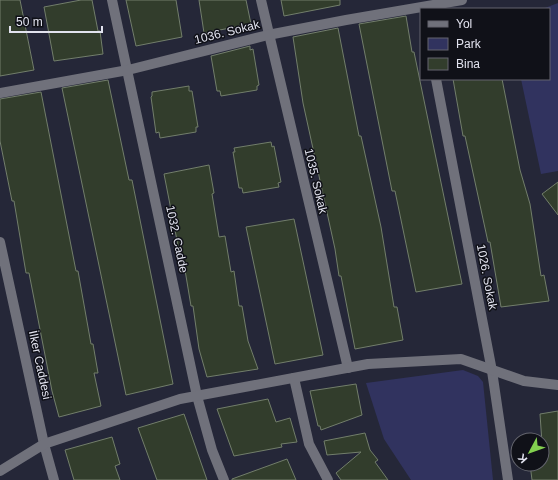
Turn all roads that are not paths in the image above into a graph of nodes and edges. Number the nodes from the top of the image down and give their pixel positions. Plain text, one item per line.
1 (112, 0) edge
2 (261, 0) edge
3 (462, 0) edge
4 (421, 5) edge
5 (268, 35) junction
6 (128, 70) junction
7 (436, 80) edge
8 (0, 93) edge
9 (0, 242) edge
10 (348, 368) junction
11 (492, 371) junction
12 (294, 378) junction
13 (558, 385) edge
14 (197, 396) junction
15 (44, 444) junction
16 (0, 471) edge
17 (54, 480) edge
18 (224, 480) edge
19 (328, 480) edge
20 (508, 480) edge

1 - 6 street, 1032. Cadde
2 - 5 street, 1035. Sokak
3 - 4 street, 1036. Sokak
4 - 5 street, 1036. Sokak
5 - 6 street, 1036. Sokak
5 - 10 street, 1035. Sokak
6 - 8 street, 1036. Sokak
6 - 14 street, 1032. Cadde
7 - 11 street, 1026. Sokak
9 - 15 street, İlker Caddesi
10 - 11 street
10 - 12 street
11 - 13 street
11 - 20 street, 1026. Sokak
12 - 14 street
12 - 19 street
14 - 15 street
14 - 18 street, 1032. Cadde
15 - 16 street
15 - 17 street, İlker Caddesi

